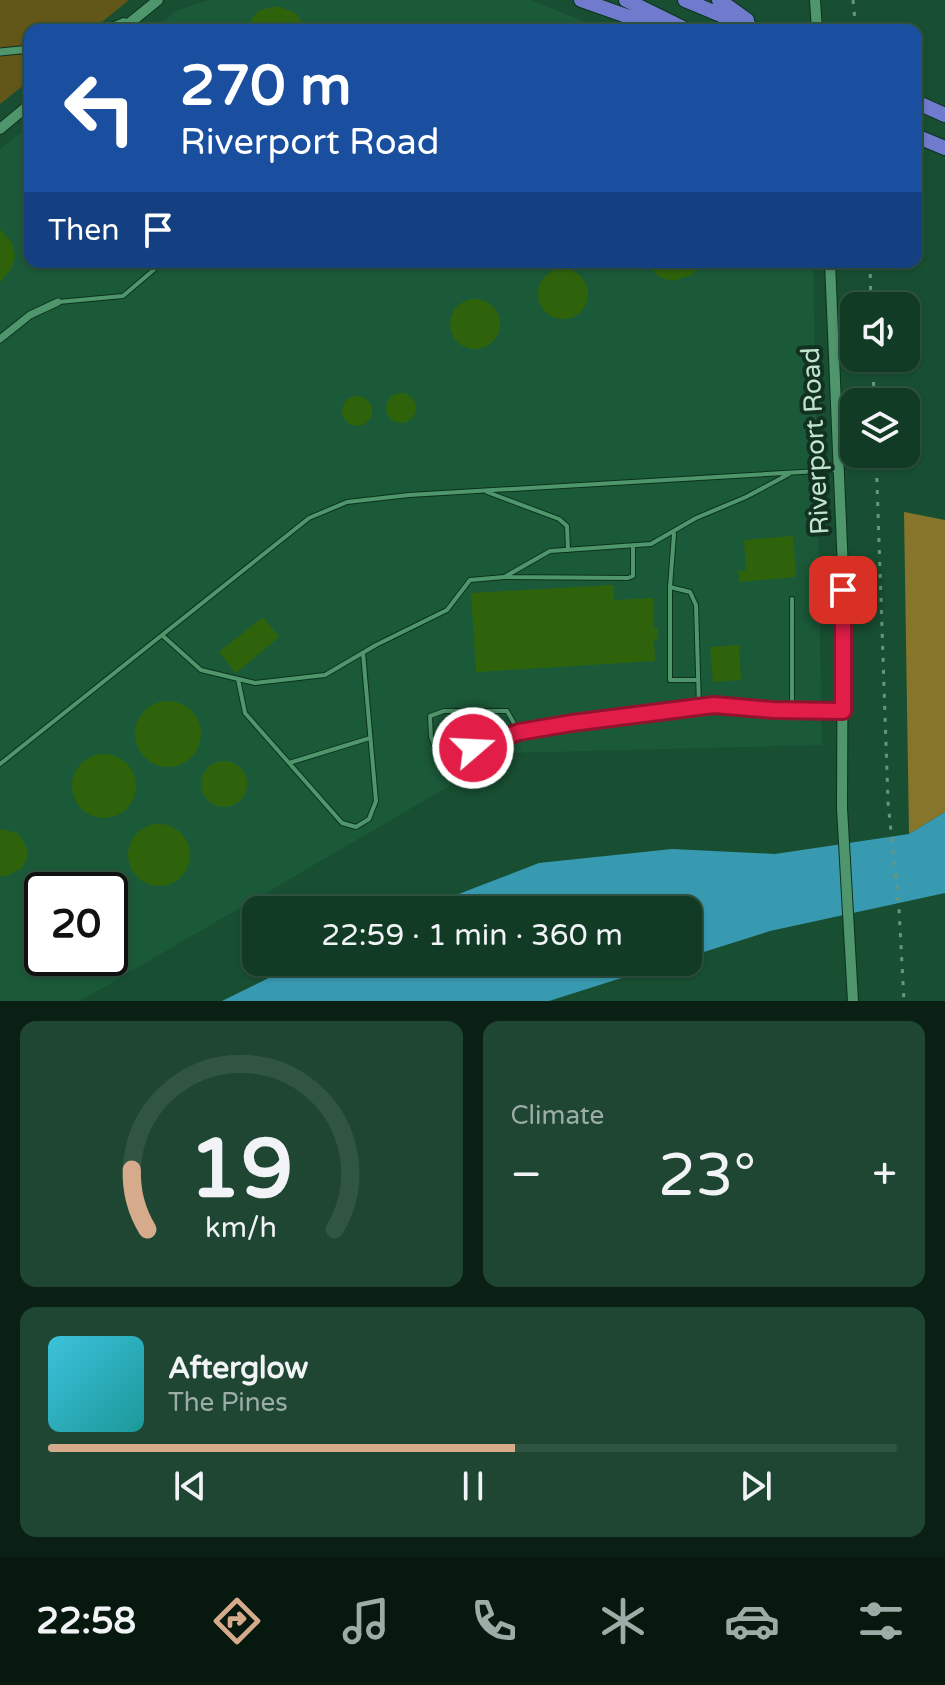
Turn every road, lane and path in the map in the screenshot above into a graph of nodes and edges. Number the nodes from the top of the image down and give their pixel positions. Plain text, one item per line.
1 (158, 0) edge
2 (581, 0) edge
3 (626, 0) edge
4 (685, 0) edge
5 (719, 0) edge
6 (815, 0) edge
7 (134, 20) junction
8 (123, 24) edge
9 (129, 24) edge
10 (650, 24) edge
11 (676, 24) edge
12 (743, 24) edge
13 (750, 24) edge
14 (817, 24) edge
15 (24, 50) edge
16 (0, 52) edge
17 (922, 105) edge
18 (24, 109) edge
19 (945, 115) edge
20 (0, 129) edge
21 (922, 138) edge
22 (945, 148) edge
23 (156, 268) edge
24 (830, 268) edge
25 (58, 302) joint
26 (0, 339) edge
27 (838, 470) junction
28 (791, 473) junction
29 (485, 491) junction
30 (674, 532) junction
31 (633, 545) junction
32 (568, 551) junction
33 (504, 577) junction
34 (670, 587) junction
35 (792, 599) dead end
36 (163, 636) junction
37 (363, 653) junction
38 (238, 679) junction
39 (698, 680) junction
40 (699, 707) junction
41 (792, 711) junction
42 (843, 711) junction
43 (519, 732) junction
44 (370, 738) junction
45 (289, 763) junction
46 (0, 764) edge
47 (853, 1001) edge

1 - 7 main road
2 - 10 highway
3 - 11 highway
4 - 12 highway
5 - 13 highway
6 - 14 main road
7 - 8 main road
7 - 9 main road
15 - 16 street
17 - 19 highway
18 - 20 main road
21 - 22 highway
23 - 25 lane
24 - 27 main road, Riverport Road
25 - 26 street
27 - 28 lane
27 - 42 main road, Riverport Road
28 - 29 lane
28 - 30 lane
29 - 32 lane
29 - 36 lane
30 - 31 lane
30 - 34 lane
31 - 32 lane
31 - 33 lane
32 - 33 lane
33 - 37 lane
34 - 39 lane
34 - 39 lane
35 - 41 lane
36 - 38 lane
36 - 46 lane
37 - 38 lane
37 - 44 lane
38 - 45 lane
39 - 40 lane
40 - 41 lane
40 - 43 lane
41 - 42 lane
42 - 47 main road, Riverport Road
43 - 43 lane
44 - 45 lane
44 - 45 lane

